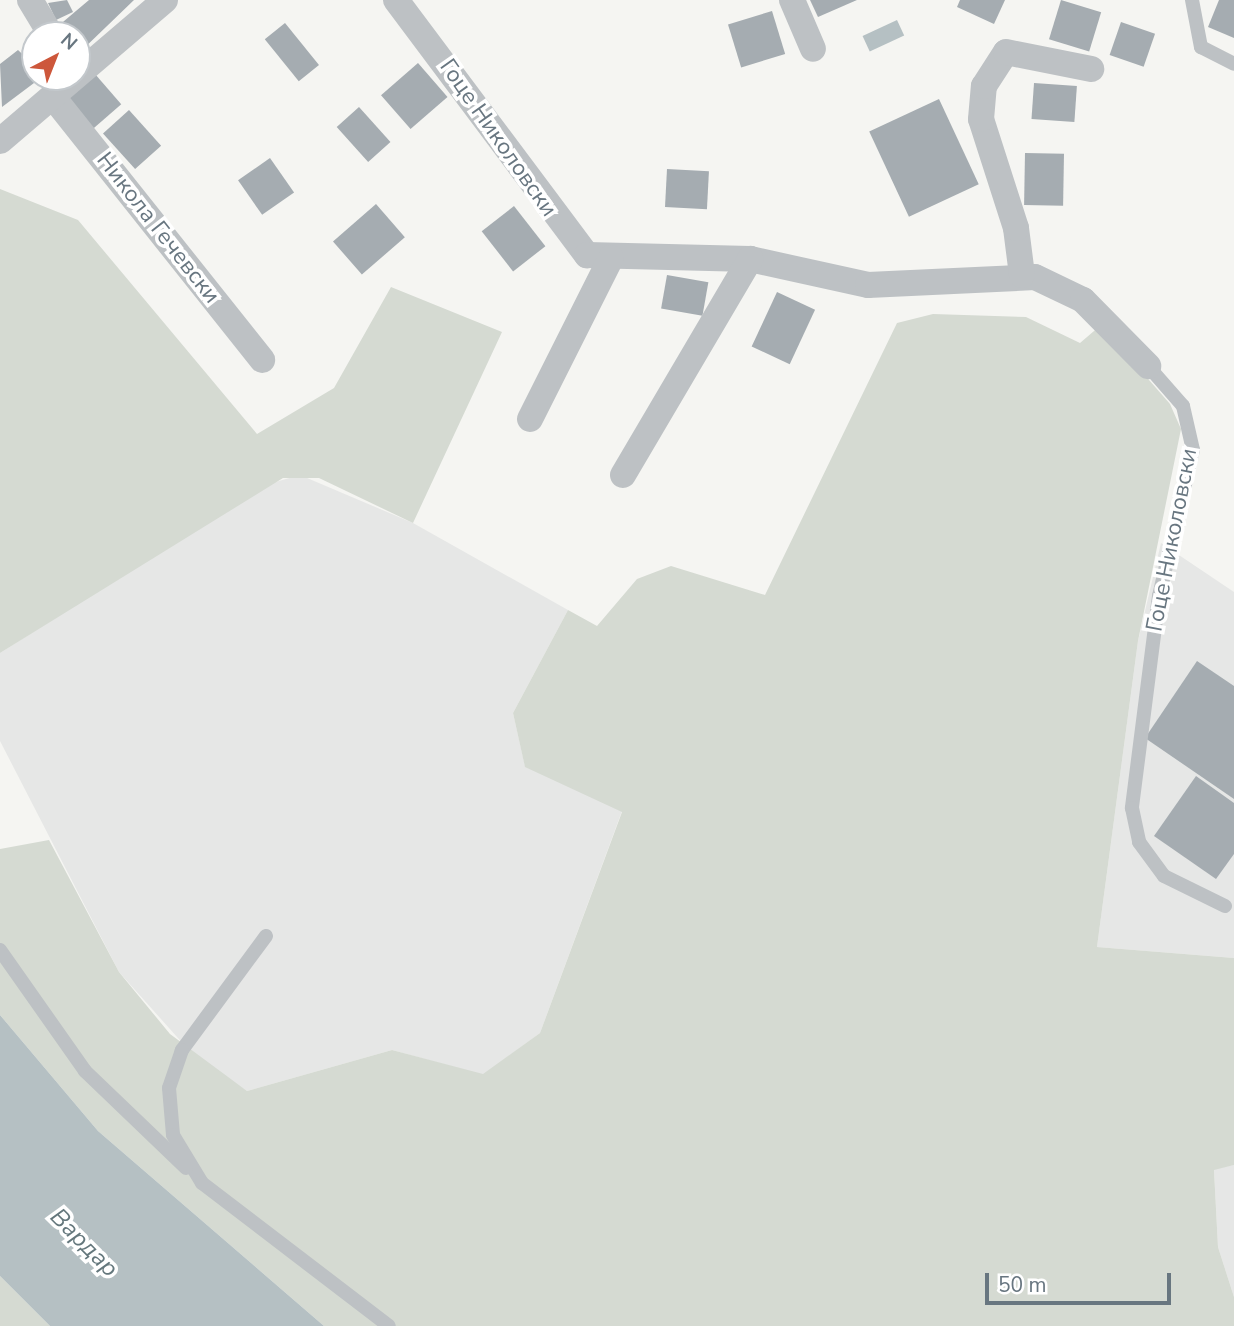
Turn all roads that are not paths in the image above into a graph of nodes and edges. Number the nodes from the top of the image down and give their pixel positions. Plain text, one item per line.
1 (30, 0) edge
2 (165, 0) edge
3 (396, 0) edge
4 (792, 0) edge
5 (1192, 0) edge
6 (43, 21) edge
7 (813, 49) dead end
8 (1234, 64) edge
9 (91, 65) edge
10 (1091, 69) dead end
11 (60, 91) edge
12 (53, 97) junction
13 (0, 141) edge
14 (611, 258) junction
15 (750, 259) junction
16 (1022, 275) junction
17 (262, 360) dead end
18 (1148, 366) joint
19 (530, 419) dead end
20 (623, 475) dead end
21 (1225, 906) dead end
22 (266, 936) dead end
23 (0, 950) edge
24 (202, 1183) junction
25 (389, 1326) edge

1 - 6 street
2 - 9 street
3 - 14 street, Гоце Николовски
4 - 7 street
5 - 8 lane
10 - 16 street
11 - 12 street
12 - 13 street
12 - 17 street, Никола Гечевски
14 - 15 street, Гоце Николовски
14 - 19 street
15 - 16 street, Гоце Николовски
15 - 20 street
16 - 18 street, Гоце Николовски
18 - 21 lane, Гоце Николовски
22 - 24 lane
23 - 24 lane
24 - 25 lane

